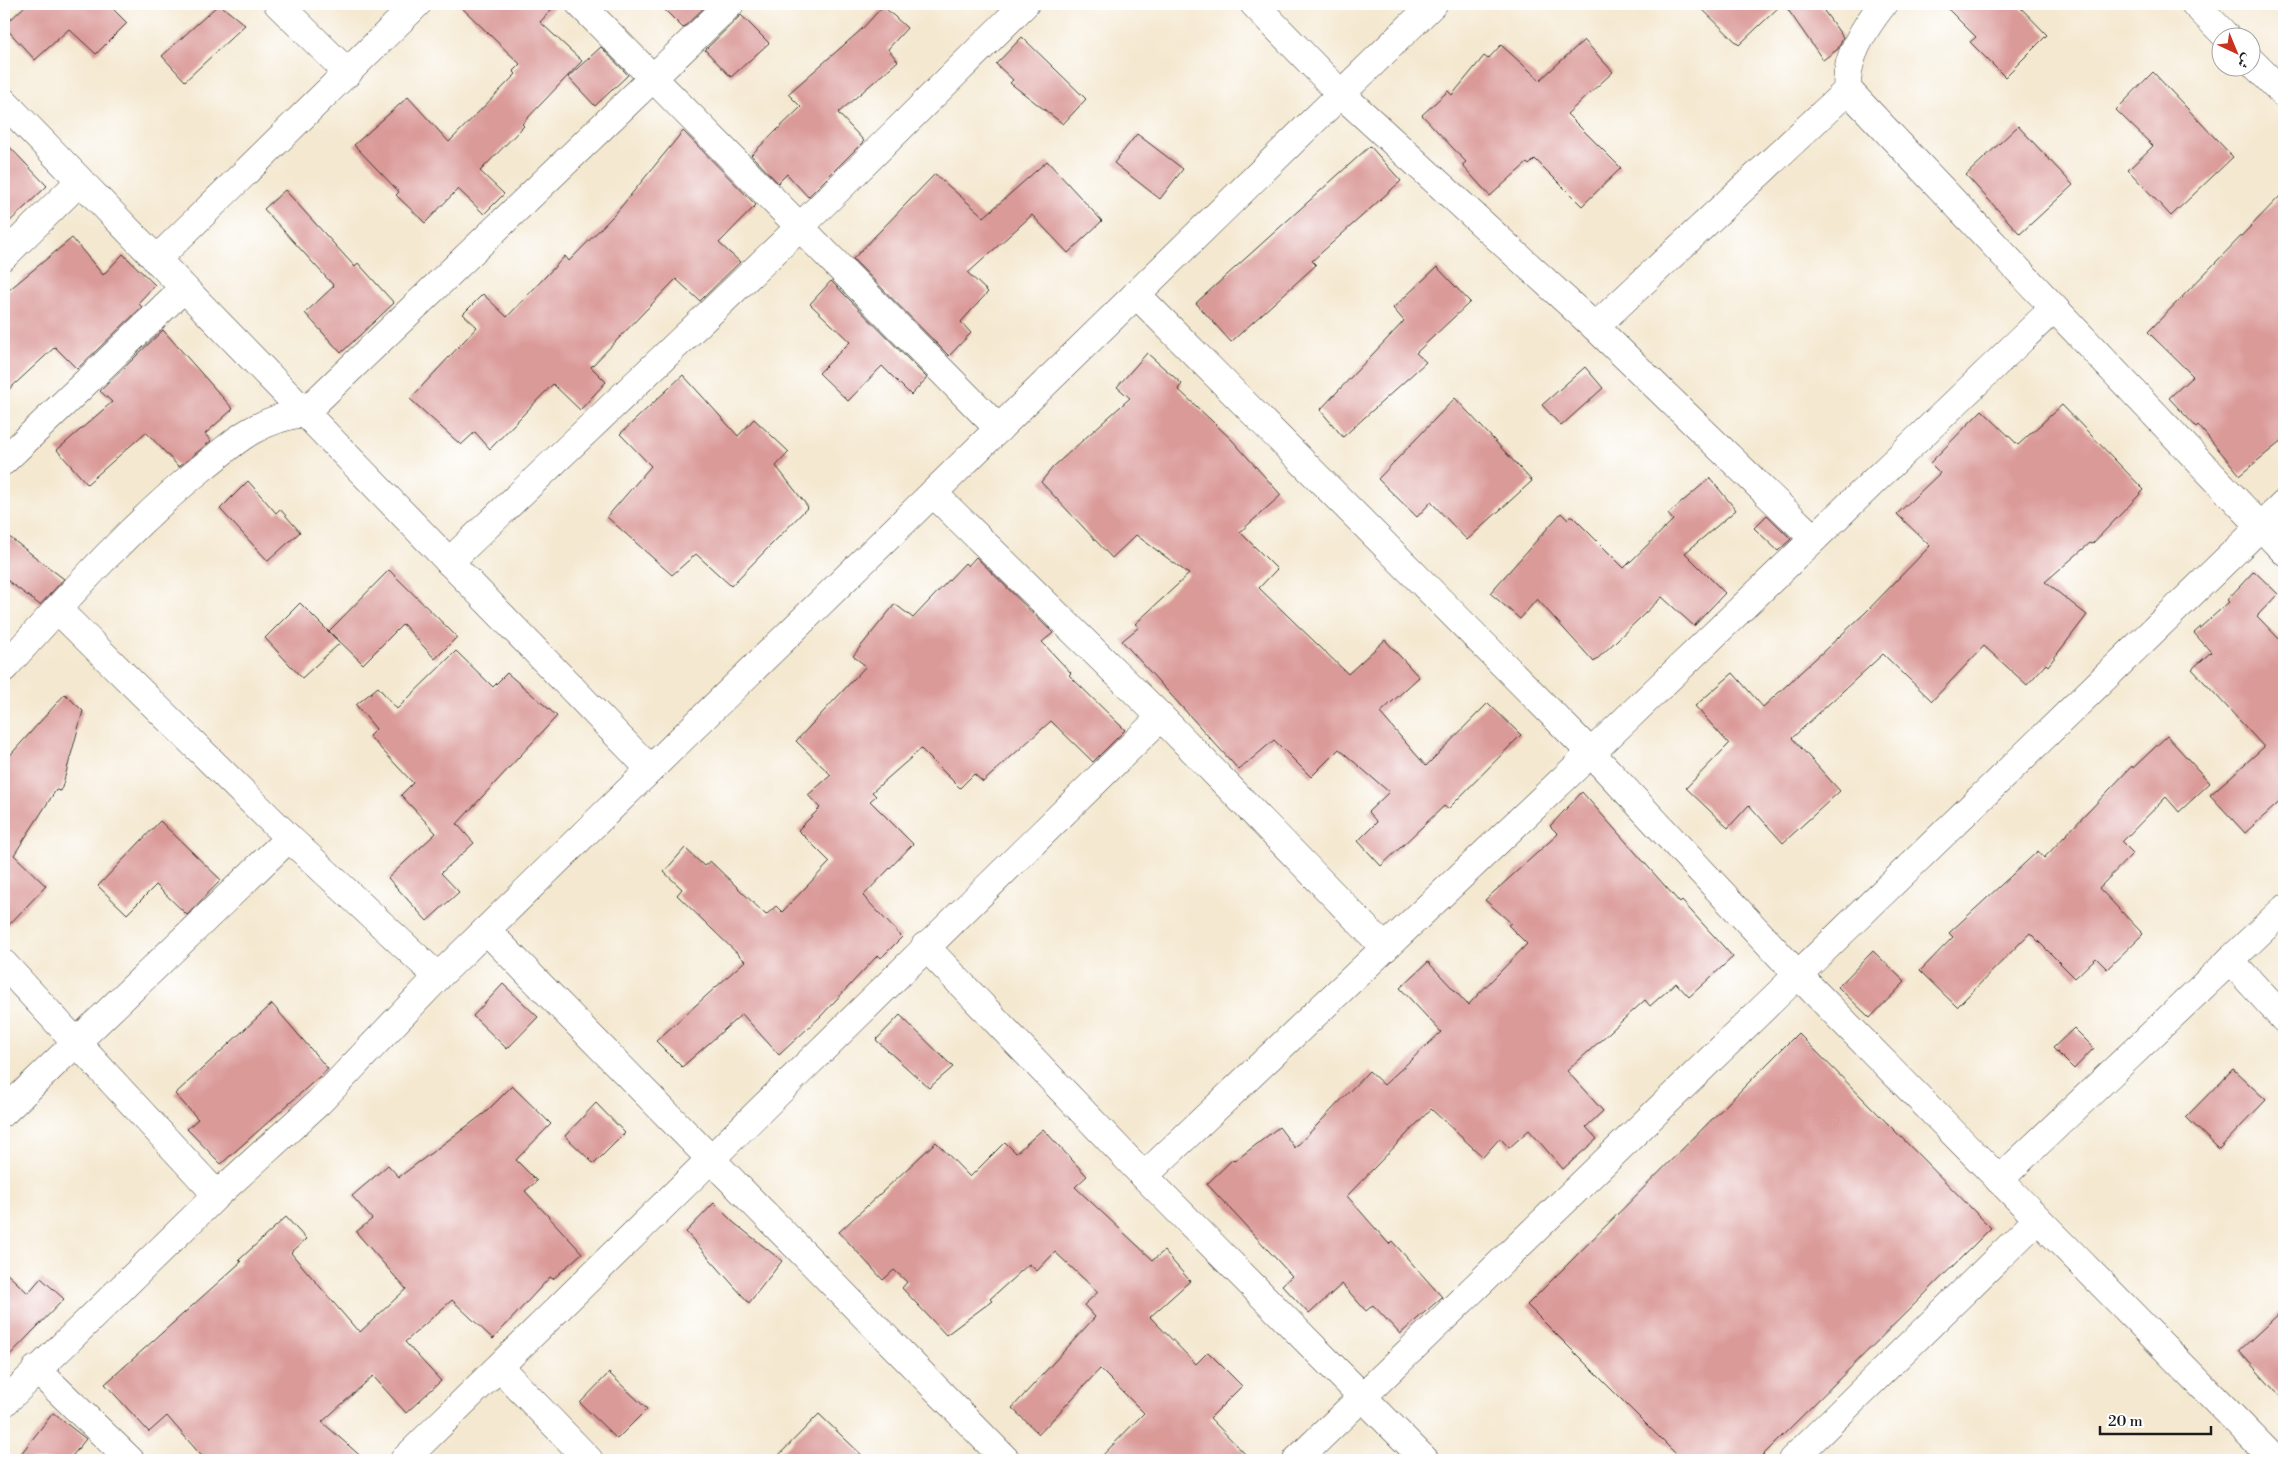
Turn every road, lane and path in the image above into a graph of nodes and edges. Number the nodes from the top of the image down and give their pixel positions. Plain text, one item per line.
1 (278, 4) edge
2 (417, 4) edge
3 (580, 4) edge
4 (730, 4) edge
5 (1025, 4) edge
6 (1254, 4) edge
7 (1433, 4) edge
8 (1883, 4) edge
9 (2195, 4) edge
10 (2218, 28) edge
11 (2260, 68) edge
12 (348, 73) junction
13 (653, 78) junction
14 (2281, 85) edge
15 (1848, 90) junction
16 (1341, 94) junction
17 (4, 102) edge
18 (80, 181) junction
19 (799, 228) junction
20 (4, 256) edge
21 (156, 260) junction
22 (184, 288) junction
23 (1136, 294) junction
24 (2054, 309) junction
25 (1595, 327) junction
26 (304, 413) junction
27 (999, 429) junction
28 (4, 461) edge
29 (933, 493) junction
30 (2284, 504) edge
31 (2261, 527) junction
32 (1814, 539) junction
33 (2284, 551) edge
34 (449, 562) junction
35 (57, 609) junction
36 (4, 668) edge
37 (1161, 717) junction
38 (1591, 753) junction
39 (650, 769) junction
40 (289, 838) junction
41 (2284, 909) edge
42 (486, 930) junction
43 (925, 946) junction
44 (1385, 948) junction
45 (2230, 960) junction
46 (4, 964) edge
47 (1798, 975) junction
48 (438, 977) junction
49 (2284, 1019) edge
50 (76, 1041) junction
51 (4, 1112) edge
52 (712, 1158) junction
53 (1144, 1176) junction
54 (1999, 1180) junction
55 (217, 1195) junction
56 (2038, 1219) junction
57 (500, 1368) junction
58 (36, 1370) junction
59 (1363, 1396) junction
60 (4, 1403) edge
61 (130, 1460) edge
62 (404, 1460) edge
63 (589, 1460) edge
64 (1006, 1460) edge
65 (1297, 1460) edge
66 (1425, 1460) edge
67 (1792, 1460) edge
68 (2275, 1460) edge

1 - 12 street
2 - 12 street
3 - 13 street
4 - 13 street
5 - 19 street
6 - 16 street
7 - 16 street
8 - 15 street
9 - 10 street
11 - 14 street
12 - 21 street
13 - 19 street
13 - 26 street
15 - 24 street
15 - 25 street
16 - 23 street
16 - 25 street
17 - 18 street
18 - 20 street
18 - 21 street
19 - 27 street
19 - 34 street
21 - 22 street
22 - 26 street
22 - 28 street
23 - 27 street
23 - 38 street
24 - 31 street
24 - 32 street
25 - 32 street
26 - 34 street
26 - 35 street
27 - 29 street
29 - 37 street
29 - 39 street
30 - 31 street
31 - 33 street
31 - 47 street
32 - 38 street
34 - 39 street
35 - 36 street
35 - 40 street
37 - 43 street
37 - 44 street
38 - 44 street
38 - 47 street
39 - 42 street
40 - 48 street
40 - 50 street
41 - 45 street
42 - 48 street
42 - 52 street
43 - 52 street
43 - 53 street
44 - 53 street
45 - 49 street
45 - 54 street
46 - 50 street
47 - 54 street
47 - 59 street
48 - 55 street
50 - 51 street
50 - 55 street
52 - 57 street
52 - 64 street
53 - 59 street
54 - 56 street
55 - 58 street
56 - 67 street
56 - 68 street
57 - 62 street
57 - 63 street
58 - 60 street
58 - 61 street
59 - 65 street
59 - 66 street

